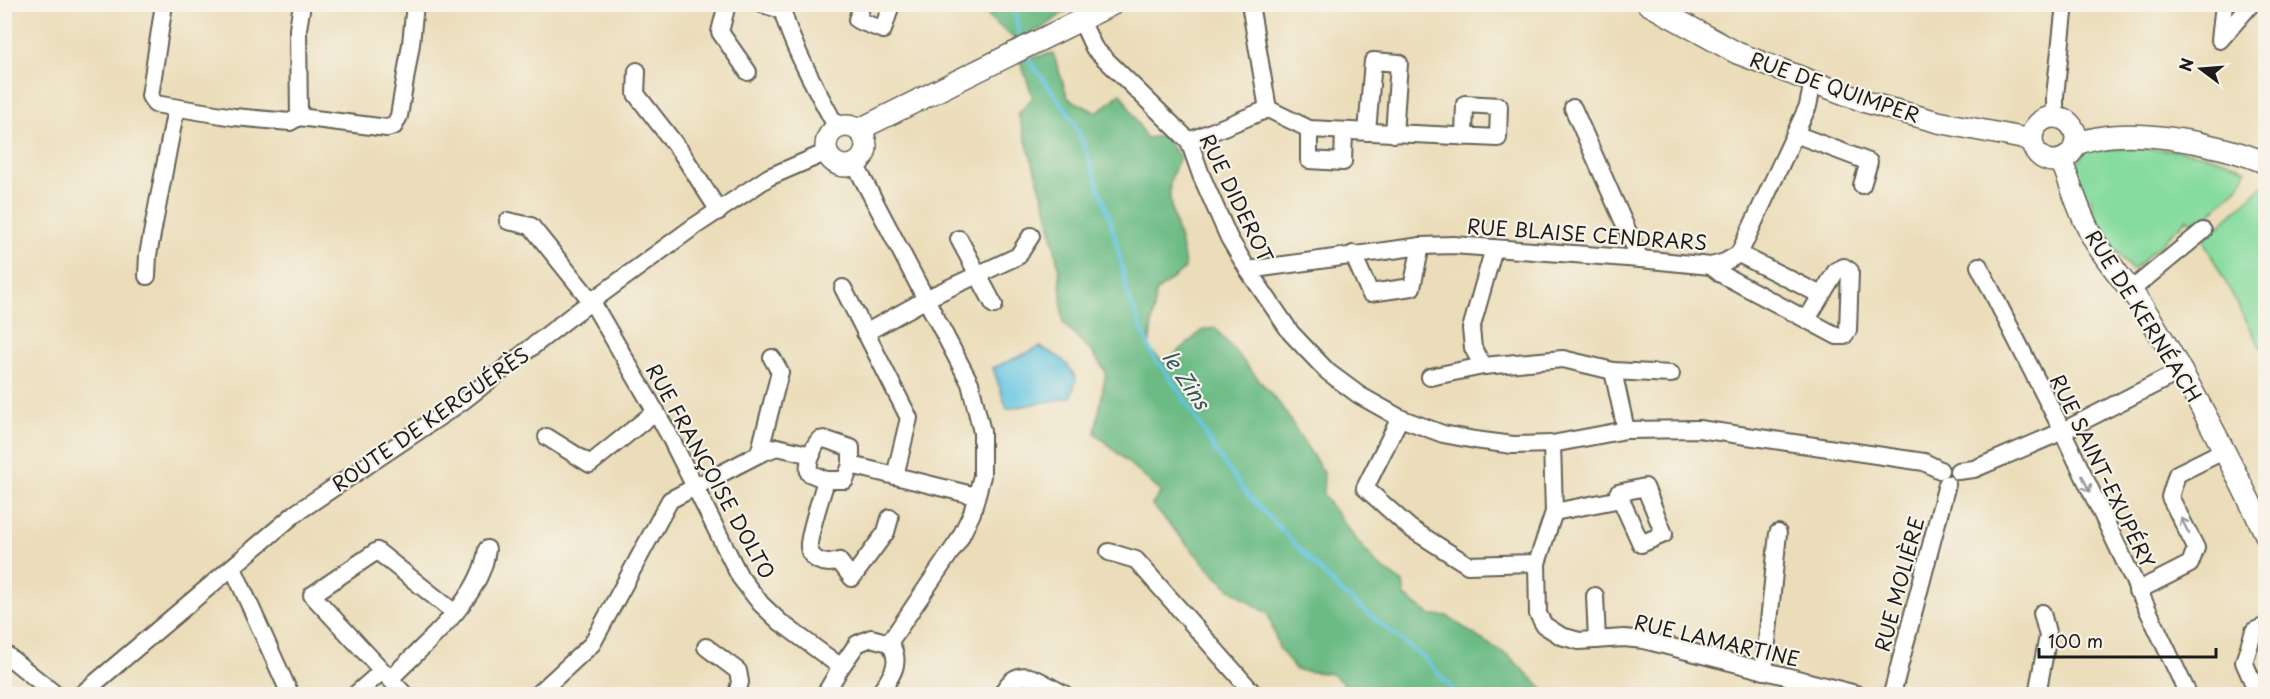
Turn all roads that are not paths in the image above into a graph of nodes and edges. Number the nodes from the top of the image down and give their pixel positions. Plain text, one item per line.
1 (164, 4) edge
2 (302, 4) edge
3 (415, 4) edge
4 (727, 4) edge
5 (762, 4) edge
6 (862, 4) edge
7 (886, 4) edge
8 (1113, 4) edge
9 (1250, 4) edge
10 (1648, 4) edge
11 (2065, 4) edge
12 (2224, 4) edge
13 (2252, 4) edge
14 (782, 7) edge
15 (1081, 20) junction
16 (637, 71) dead end
17 (748, 72) dead end
18 (1814, 82) junction
19 (176, 108) junction
20 (1573, 108) dead end
21 (1268, 109) junction
22 (299, 117) junction
23 (2055, 117) junction
24 (848, 129) junction
25 (1309, 129) junction
26 (1344, 131) junction
27 (1367, 132) junction
28 (1394, 134) junction
29 (1795, 134) junction
30 (1464, 136) dead end
31 (2032, 140) junction
32 (1189, 141) junction
33 (2071, 145) junction
34 (827, 152) junction
35 (2265, 156) edge
36 (2265, 163) edge
37 (855, 164) junction
38 (1862, 185) dead end
39 (719, 211) junction
40 (508, 221) dead end
41 (2203, 231) dead end
42 (1031, 236) dead end
43 (959, 239) dead end
44 (1421, 246) junction
45 (1494, 248) junction
46 (1739, 254) junction
47 (1353, 255) junction
48 (1640, 259) junction
49 (1712, 266) junction
50 (1979, 266) dead end
51 (1248, 270) junction
52 (977, 275) junction
53 (147, 276) dead end
54 (843, 288) dead end
55 (2130, 291) junction
56 (1821, 295) junction
57 (927, 300) junction
58 (592, 302) junction
59 (994, 305) dead end
60 (1807, 319) junction
61 (865, 333) junction
62 (771, 358) dead end
63 (1483, 366) junction
64 (1613, 371) junction
65 (2181, 371) junction
66 (1671, 374) dead end
67 (1430, 377) dead end
68 (656, 411) junction
69 (1400, 418) junction
70 (1626, 430) junction
71 (2061, 432) junction
72 (547, 437) dead end
73 (1552, 444) junction
74 (2225, 450) junction
75 (759, 454) junction
76 (812, 456) junction
77 (850, 465) junction
78 (895, 476) junction
79 (1943, 477) junction
80 (826, 480) junction
81 (695, 488) junction
82 (976, 496) junction
83 (1621, 500) dead end
84 (1554, 512) junction
85 (890, 518) dead end
86 (1778, 533) dead end
87 (2265, 535) edge
88 (487, 549) dead end
89 (1109, 552) dead end
90 (1537, 563) junction
91 (233, 568) junction
92 (2137, 591) junction
93 (1595, 596) dead end
94 (455, 613) junction
95 (2042, 613) dead end
96 (2265, 626) edge
97 (1597, 640) junction
98 (889, 643) junction
99 (706, 647) dead end
100 (4, 653) edge
101 (841, 667) junction
102 (1764, 671) junction
103 (386, 675) junction
104 (548, 691) edge
105 (55, 694) edge
106 (82, 694) edge
107 (290, 694) edge
108 (356, 694) edge
109 (404, 694) edge
110 (737, 694) edge
111 (825, 694) edge
112 (879, 694) edge
113 (1002, 694) edge
114 (1064, 694) edge
115 (1254, 694) edge
116 (1856, 694) edge
117 (1892, 694) edge
118 (2037, 694) edge
119 (2188, 694) edge
120 (2258, 694) edge

1 - 19 street
2 - 22 street
3 - 22 street
4 - 17 street
5 - 14 street
6 - 7 street
8 - 15 main road
9 - 21 street
10 - 18 main road, RUE DE QUIMPER
11 - 23 street
12 - 13 street
14 - 24 street
15 - 24 main road
15 - 32 street, RUE DIDEROT
16 - 39 street
18 - 29 street
18 - 31 main road, RUE DE QUIMPER
19 - 22 street
19 - 53 street
20 - 48 street
21 - 25 street
21 - 32 street
23 - 31 main road
23 - 33 main road
24 - 34 main road
24 - 37 main road
25 - 26 street
25 - 26 street
26 - 27 street
27 - 28 street
27 - 28 street
28 - 30 street
29 - 38 street
29 - 46 street
31 - 33 main road
32 - 51 street, RUE DIDEROT
33 - 35 main road
33 - 36 main road
33 - 55 main road, RUE DE KERNÉACH
34 - 37 main road
34 - 39 street, ROUTE DE KERGUÉRÈS
37 - 57 street
39 - 58 street, ROUTE DE KERGUÉRÈS
40 - 58 street, RUE FRANÇOISE DOLTO
41 - 55 street
42 - 52 street
43 - 52 street
44 - 45 street, RUE BLAISE CENDRARS
44 - 47 street, RUE BLAISE CENDRARS
44 - 47 street
45 - 48 street, RUE BLAISE CENDRARS
45 - 63 street
46 - 49 street, RUE BLAISE CENDRARS
46 - 56 street
47 - 51 street, RUE BLAISE CENDRARS
48 - 49 street, RUE BLAISE CENDRARS
49 - 60 street
50 - 71 street, RUE SAINT-EXUPÉRY
51 - 69 street, RUE DIDEROT
52 - 57 street
52 - 59 street
54 - 61 street
55 - 65 main road, RUE DE KERNÉACH
56 - 60 street
56 - 60 street
57 - 61 street
57 - 82 street
58 - 68 street, RUE FRANÇOISE DOLTO
58 - 91 street, ROUTE DE KERGUÉRÈS
61 - 78 street
62 - 75 street
63 - 64 street
63 - 67 street
64 - 66 street
64 - 70 street
65 - 71 street
65 - 74 main road, RUE DE KERNÉACH
68 - 72 street
68 - 81 street, RUE FRANÇOISE DOLTO
69 - 73 street, RUE DIDEROT
69 - 90 street
70 - 73 street, RUE DIDEROT
70 - 79 street, RUE DIDEROT
71 - 79 street
71 -> 92 street, RUE SAINT-EXUPÉRY
73 - 84 street
74 - 87 main road, RUE DE KERNÉACH
92 -> 74 street
75 - 76 street
75 - 81 street
76 - 77 street
76 - 80 street
77 - 78 street
77 - 80 street
78 - 82 street
79 - 117 street, RUE MOLIÈRE
80 - 85 street
81 - 101 street, RUE FRANÇOISE DOLTO
81 - 104 street
82 - 98 street
83 - 84 street
84 - 90 street, RUE LAMARTINE
86 - 102 street
88 - 94 street
89 - 115 street
90 - 97 street, RUE LAMARTINE
91 - 106 street, ROUTE DE KERGUÉRÈS
91 - 107 street
92 - 119 street, RUE SAINT-EXUPÉRY
93 - 97 street
94 - 103 street
94 - 103 street
95 - 118 street
96 - 120 street
97 - 102 street, RUE LAMARTINE
98 - 101 street
98 - 112 street
99 - 110 street
100 - 105 street
101 - 111 street
102 - 116 street, RUE LAMARTINE
103 - 108 street
103 - 109 street
113 - 114 street

